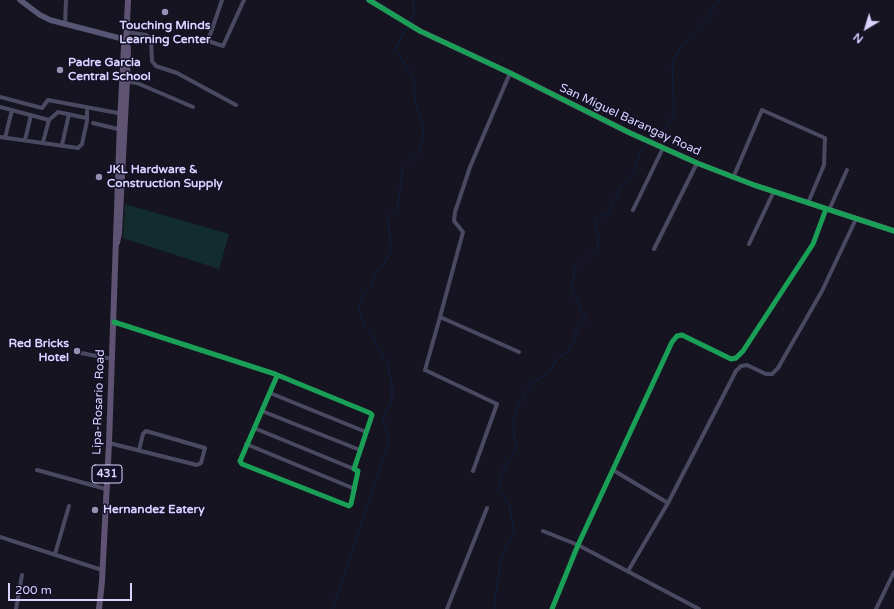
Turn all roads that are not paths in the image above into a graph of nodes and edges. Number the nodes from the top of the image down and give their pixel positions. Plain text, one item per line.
1 (20, 0) edge
2 (66, 0) edge
3 (128, 0) edge
4 (222, 0) edge
5 (244, 0) edge
6 (369, 0) edge
7 (65, 25) junction
8 (127, 32) junction
9 (126, 42) junction
10 (510, 73) junction
11 (125, 81) junction
12 (0, 97) edge
13 (236, 105) dead end
14 (0, 107) edge
15 (193, 107) dead end
16 (12, 110) junction
17 (87, 111) dead end
18 (69, 114) junction
19 (123, 114) junction
20 (31, 115) junction
21 (49, 120) junction
22 (87, 120) junction
23 (122, 130) junction
24 (0, 137) edge
25 (5, 138) junction
26 (25, 140) junction
27 (43, 142) junction
28 (62, 145) junction
29 (663, 148) junction
30 (697, 163) junction
31 (847, 170) dead end
32 (733, 178) junction
33 (774, 191) junction
34 (808, 203) junction
35 (633, 210) dead end
36 (828, 210) junction
37 (856, 219) junction
38 (894, 231) edge
39 (749, 244) dead end
40 (654, 249) dead end
41 (440, 316) junction
42 (114, 322) junction
43 (519, 352) dead end
44 (81, 353) dead end
45 (112, 358) junction
46 (277, 376) junction
47 (270, 394) junction
48 (262, 411) junction
49 (254, 428) junction
50 (366, 432) junction
51 (109, 443) junction
52 (246, 444) junction
53 (139, 450) junction
54 (360, 450) junction
55 (354, 469) junction
56 (37, 470) dead end
57 (613, 470) junction
58 (473, 471) dead end
59 (355, 489) junction
60 (106, 490) junction
61 (668, 503) junction
62 (69, 506) dead end
63 (487, 508) dead end
64 (543, 531) dead end
65 (0, 537) edge
66 (578, 545) junction
67 (55, 554) junction
68 (102, 570) junction
69 (628, 571) junction
70 (894, 572) edge
71 (22, 575) dead end
72 (16, 609) edge
73 (99, 609) edge
74 (447, 609) edge
75 (552, 609) edge
76 (699, 609) edge
77 (876, 609) edge

1 - 7 street
2 - 7 street
3 - 8 main road, Lipa-Rosario Road
4 - 5 street
6 - 10 street, San Miguel Barangay Road
7 - 9 street
8 - 9 main road, Lipa-Rosario Road
8 - 13 street
9 - 11 main road, Lipa-Rosario Road
10 - 29 street, San Miguel Barangay Road
10 - 41 street
11 - 15 street
11 - 19 main road, Lipa-Rosario Road
12 - 19 street
14 - 16 street
16 - 20 street
16 - 25 street
17 - 22 street
18 - 21 street
18 - 22 street
18 - 28 street
19 - 23 main road, Lipa-Rosario Road
20 - 21 street
20 - 26 street
21 - 27 street
22 - 23 street
22 - 28 street
23 - 42 main road, Lipa-Rosario Road / 431
24 - 25 street
25 - 26 street
26 - 27 street
27 - 28 street
29 - 30 street, San Miguel Barangay Road
29 - 35 street
30 - 32 street, San Miguel Barangay Road
30 - 40 street
31 - 36 street
32 - 33 street, San Miguel Barangay Road
32 - 34 street
33 - 34 street, San Miguel Barangay Road
33 - 39 street
34 - 36 street, San Miguel Barangay Road
36 - 37 street, San Miguel Barangay Road
36 - 57 street
37 - 38 street, San Miguel Barangay Road
37 - 61 street
41 - 43 street
41 - 58 street
42 - 45 main road, Lipa-Rosario Road / 431
42 - 46 street
44 - 45 street
45 - 51 main road, Lipa-Rosario Road / 431
46 - 47 street
46 - 50 street
47 - 48 street
47 - 50 street
48 - 49 street
48 - 54 street
49 - 52 street
49 - 55 street
50 - 54 street
51 - 53 street
51 - 60 main road, Lipa-Rosario Road / 431
52 - 59 street
52 - 59 street
53 - 53 street
54 - 55 street
55 - 59 street
56 - 60 street
57 - 61 street
57 - 66 street
60 - 68 main road, Lipa-Rosario Road / 431
61 - 69 street
62 - 67 street
63 - 74 street
64 - 66 street
65 - 67 street
66 - 69 street
66 - 75 street
67 - 68 street
68 - 73 main road, Lipa-Rosario Road / 431
69 - 76 street
70 - 77 street
71 - 72 street

